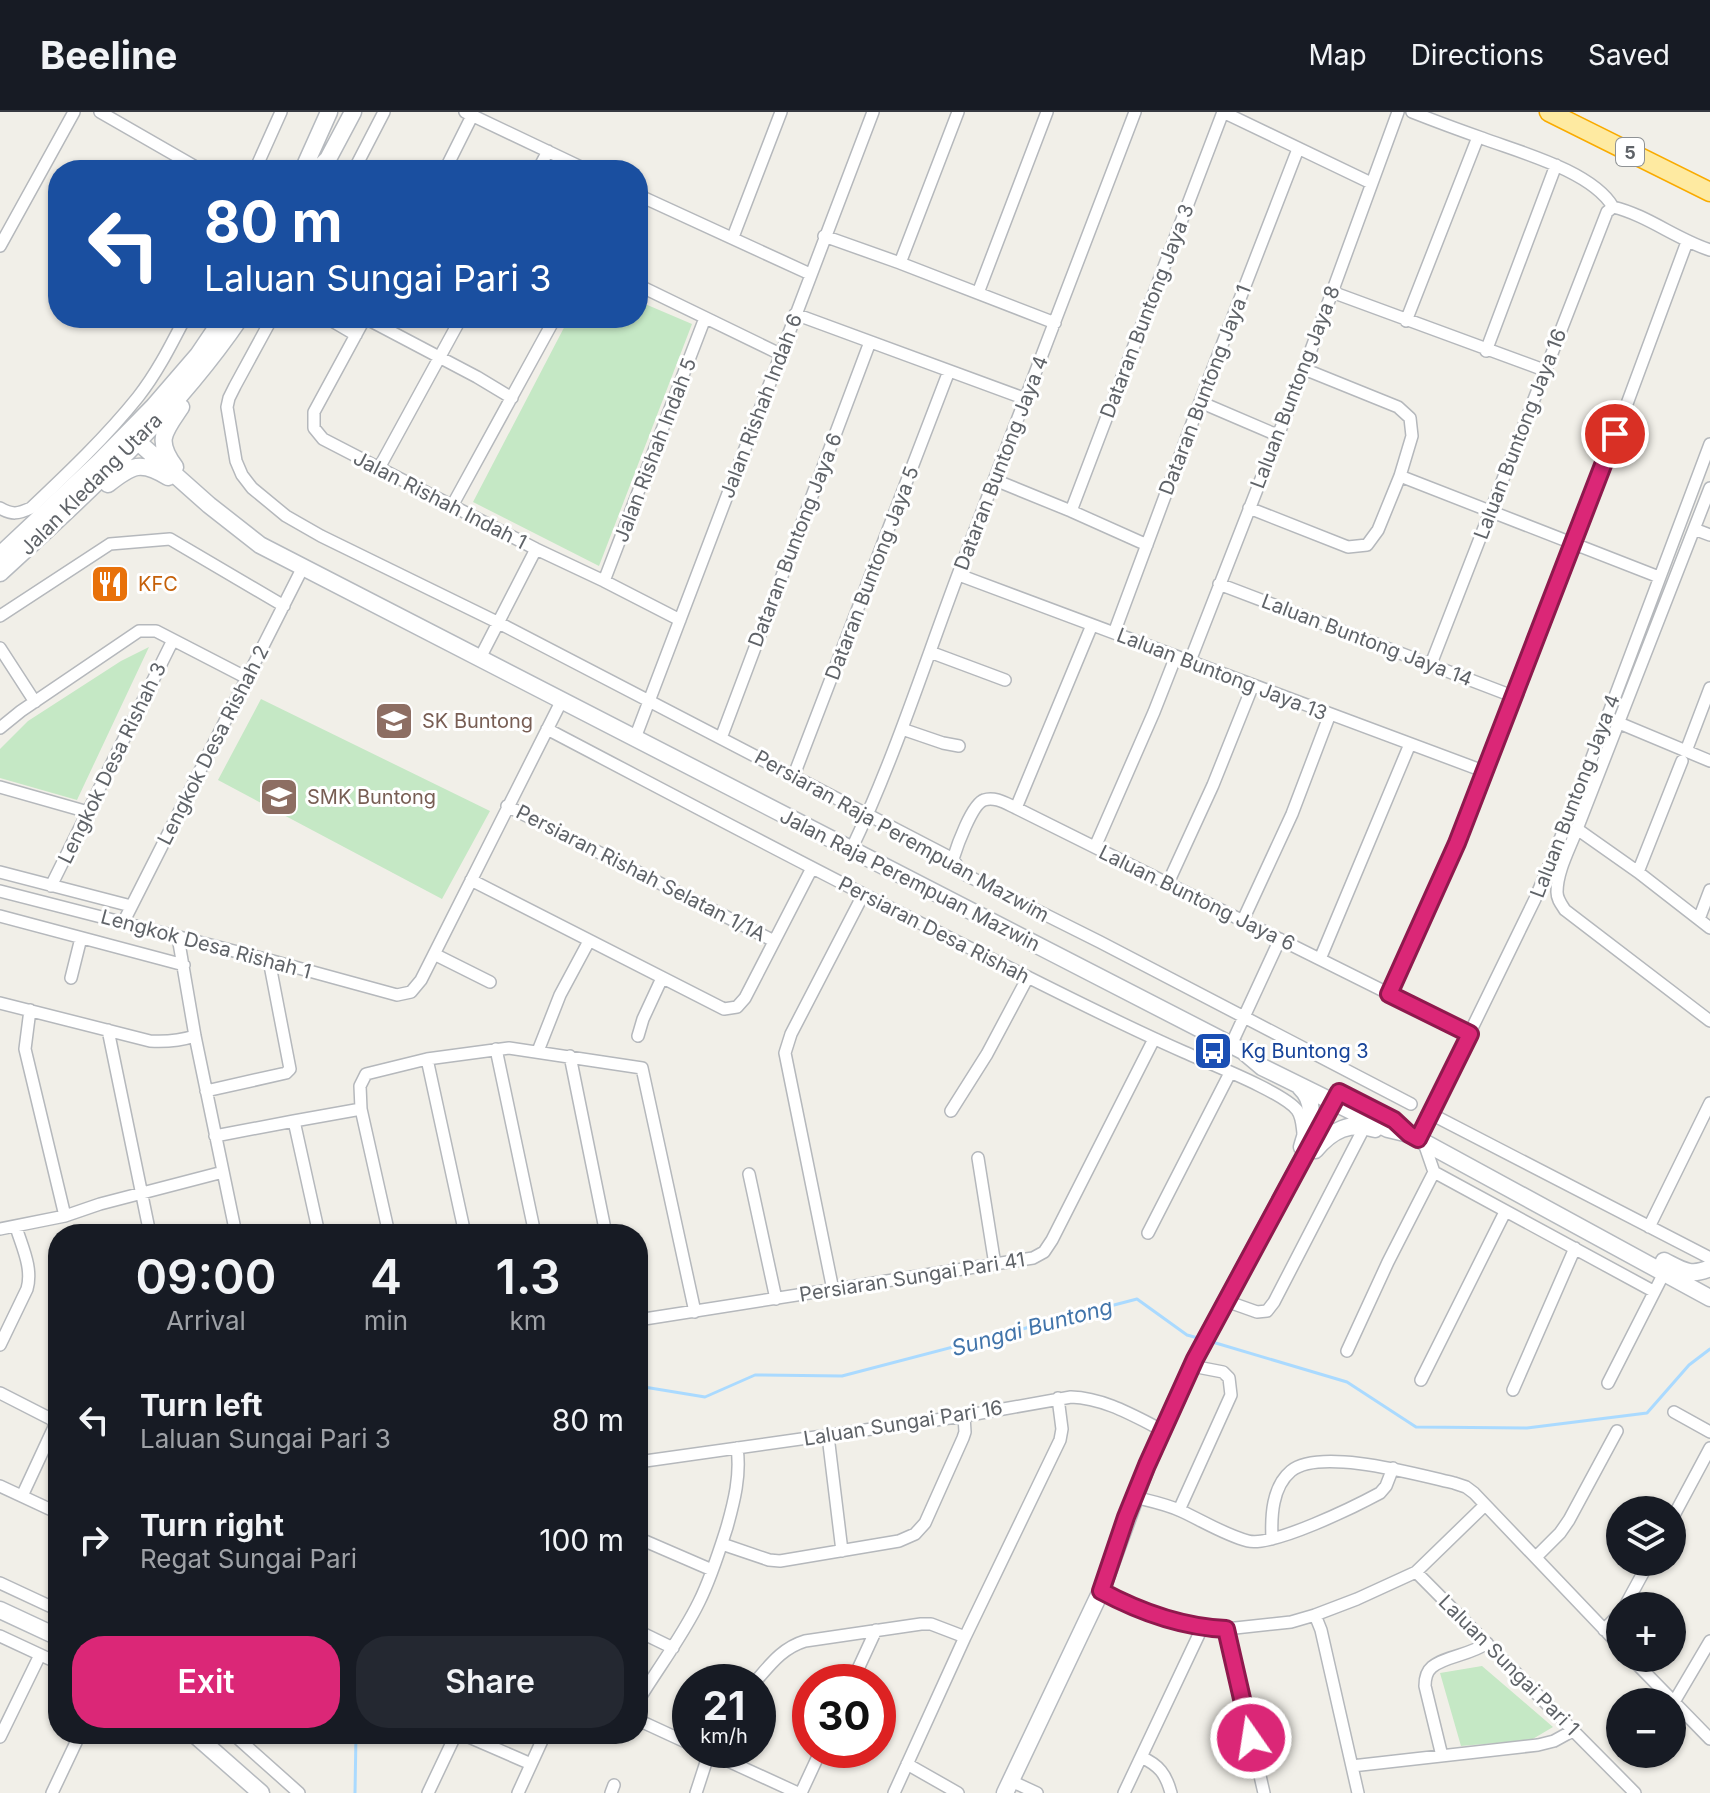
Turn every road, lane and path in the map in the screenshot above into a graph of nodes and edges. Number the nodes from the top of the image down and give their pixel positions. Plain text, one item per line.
1 (74, 112) edge
2 (100, 112) edge
3 (281, 112) edge
4 (329, 112) edge
5 (345, 112) edge
6 (353, 112) edge
7 (384, 112) edge
8 (781, 112) edge
9 (873, 112) edge
10 (958, 112) edge
11 (1047, 112) edge
12 (1135, 112) edge
13 (1223, 112) edge
14 (1398, 112) edge
15 (1412, 112) edge
16 (1549, 112) edge
17 (469, 114) edge
18 (1478, 137) junction
19 (1298, 149) junction
20 (548, 151) junction
21 (184, 160) edge
22 (259, 160) edge
23 (307, 160) edge
24 (324, 160) edge
25 (326, 160) edge
26 (359, 160) edge
27 (449, 160) edge
28 (543, 160) edge
29 (566, 160) edge
30 (1556, 165) junction
31 (1371, 183) junction
32 (1710, 192) edge
33 (648, 199) edge
34 (1613, 207) junction
35 (824, 236) junction
36 (733, 237) junction
37 (1687, 242) junction
38 (0, 246) edge
39 (1710, 250) edge
40 (900, 263) junction
41 (810, 274) junction
42 (648, 290) edge
43 (1332, 292) junction
44 (978, 293) junction
45 (795, 314) junction
46 (705, 318) junction
47 (1406, 321) junction
48 (1055, 323) junction
49 (180, 328) edge
50 (216, 328) edge
51 (233, 328) edge
52 (267, 328) edge
53 (344, 328) edge
54 (360, 328) edge
55 (384, 328) edge
56 (456, 328) edge
57 (550, 328) edge
58 (356, 335) junction
59 (870, 342) junction
60 (1486, 351) junction
61 (780, 354) junction
62 (215, 355) junction
63 (440, 357) junction
64 (1304, 369) junction
65 (1544, 370) junction
66 (949, 371) junction
67 (512, 398) junction
68 (1026, 399) junction
69 (1200, 402) junction
70 (1277, 435) junction
71 (133, 438) junction
72 (1710, 444) edge
73 (379, 468) junction
74 (1400, 476) junction
75 (995, 480) junction
76 (1710, 488) edge
77 (209, 505) junction
78 (452, 506) junction
79 (1249, 508) junction
80 (5, 511) edge
81 (1071, 511) junction
82 (1491, 512) junction
83 (1694, 529) junction
84 (1710, 535) edge
85 (38, 538) junction
86 (1574, 544) junction
87 (1147, 545) junction
88 (536, 549) junction
89 (0, 555) edge
90 (303, 567) junction
91 (0, 573) edge
92 (959, 575) junction
93 (1659, 577) junction
94 (604, 581) junction
95 (1219, 584) junction
96 (284, 606) junction
97 (0, 616) edge
98 (680, 620) junction
99 (499, 623) junction
100 (1092, 625) junction
101 (1114, 633) junction
102 (173, 640) junction
103 (0, 648) edge
104 (930, 652) junction
105 (1176, 656) junction
106 (480, 658) junction
107 (1190, 661) junction
108 (1431, 664) junction
109 (247, 678) junction
110 (1005, 680) dead end
111 (1253, 685) junction
112 (1710, 688) edge
113 (1515, 697) junction
114 (562, 700) junction
115 (648, 700) junction
116 (35, 702) junction
117 (1330, 714) junction
118 (1619, 723) junction
119 (0, 728) edge
120 (547, 729) junction
121 (902, 729) junction
122 (635, 738) junction
123 (721, 738) junction
124 (1410, 744) junction
125 (959, 746) dead end
126 (1684, 756) junction
127 (1710, 761) edge
128 (1486, 772) junction
129 (794, 775) junction
130 (0, 787) edge
131 (507, 806) junction
132 (1016, 808) junction
133 (88, 812) junction
134 (868, 814) junction
135 (1577, 829) junction
136 (1095, 847) junction
137 (851, 850) junction
138 (953, 859) junction
139 (812, 868) junction
140 (0, 872) edge
141 (1638, 872) junction
142 (471, 880) junction
143 (1168, 883) junction
144 (51, 886) junction
145 (1710, 890) edge
146 (0, 891) edge
147 (863, 895) junction
148 (131, 906) junction
149 (0, 916) edge
150 (1699, 919) junction
151 (1243, 920) junction
152 (123, 923) junction
153 (1710, 928) edge
154 (178, 937) junction
155 (81, 938) junction
156 (1280, 939) junction
157 (589, 941) junction
158 (774, 941) junction
159 (434, 954) junction
160 (1320, 959) junction
161 (269, 960) junction
162 (184, 965) junction
163 (1028, 977) junction
164 (71, 978) dead end
165 (662, 978) junction
166 (490, 982) dead end
167 (1389, 994) junction
168 (0, 1003) edge
169 (30, 1010) junction
170 (1244, 1016) junction
171 (1710, 1021) edge
172 (108, 1030) junction
173 (1470, 1034) junction
174 (195, 1036) junction
175 (638, 1036) dead end
176 (1154, 1039) junction
177 (1237, 1048) junction
178 (496, 1049) junction
179 (538, 1051) junction
180 (570, 1056) junction
181 (427, 1059) junction
182 (1230, 1073) junction
183 (1288, 1079) junction
184 (206, 1091) junction
185 (1336, 1097) junction
186 (1710, 1103) edge
187 (1411, 1104) dead end
188 (361, 1109) junction
189 (951, 1111) dead end
190 (1431, 1114) junction
191 (294, 1121) junction
192 (1365, 1126) junction
193 (215, 1136) junction
194 (1305, 1137) junction
195 (1412, 1137) junction
196 (978, 1158) dead end
197 (1301, 1164) junction
198 (223, 1172) junction
199 (1434, 1172) junction
200 (749, 1174) dead end
201 (142, 1194) junction
202 (1505, 1212) junction
203 (65, 1216) junction
204 (148, 1224) edge
205 (234, 1224) edge
206 (317, 1224) edge
207 (387, 1224) edge
208 (463, 1224) edge
209 (533, 1224) edge
210 (604, 1224) edge
211 (16, 1227) junction
212 (1649, 1227) junction
213 (0, 1229) edge
214 (1148, 1233) dead end
215 (1599, 1238) junction
216 (1575, 1248) junction
217 (1710, 1258) edge
218 (995, 1265) junction
219 (1710, 1268) edge
220 (1664, 1273) junction
221 (1710, 1275) edge
222 (833, 1290) junction
223 (1653, 1291) junction
224 (1705, 1295) edge
225 (776, 1299) junction
226 (1226, 1301) junction
227 (695, 1312) junction
228 (648, 1319) edge
229 (0, 1345) edge
230 (1347, 1351) dead end
231 (1194, 1362) junction
232 (1421, 1380) dead end
233 (1608, 1383) dead end
234 (1513, 1390) dead end
235 (0, 1393) edge
236 (1058, 1398) junction
237 (1674, 1412) dead end
238 (964, 1416) junction
239 (48, 1417) edge
240 (1162, 1430) junction
241 (1617, 1431) dead end
242 (1710, 1432) edge
243 (828, 1436) junction
244 (48, 1440) edge
245 (737, 1448) junction
246 (1710, 1448) edge
247 (648, 1461) edge
248 (1393, 1468) junction
249 (0, 1486) edge
250 (22, 1496) junction
251 (1684, 1496) edge
252 (1134, 1497) junction
253 (1485, 1505) junction
254 (48, 1508) edge
255 (1179, 1510) junction
256 (1267, 1541) junction
257 (648, 1542) edge
258 (722, 1544) junction
259 (842, 1551) junction
260 (1536, 1557) junction
261 (712, 1570) junction
262 (1416, 1572) junction
263 (0, 1583) edge
264 (1101, 1591) junction
265 (48, 1605) edge
266 (0, 1610) edge
267 (1315, 1615) junction
268 (1202, 1628) junction
269 (1226, 1629) junction
270 (876, 1630) junction
271 (1604, 1630) edge
272 (48, 1632) edge
273 (0, 1636) edge
274 (648, 1636) edge
275 (965, 1637) junction
276 (1710, 1641) edge
277 (1487, 1643) junction
278 (673, 1648) junction
279 (40, 1655) junction
280 (48, 1659) edge
281 (771, 1664) edge
282 (860, 1664) edge
283 (1645, 1672) edge
284 (648, 1686) edge
285 (1660, 1688) edge
286 (1682, 1688) edge
287 (1686, 1714) edge
288 (648, 1725) edge
289 (1574, 1730) junction
290 (672, 1736) edge
291 (0, 1737) edge
292 (1710, 1739) edge
293 (75, 1744) edge
294 (206, 1744) edge
295 (244, 1744) edge
296 (454, 1744) edge
297 (483, 1744) edge
298 (540, 1744) edge
299 (1442, 1756) junction
300 (1141, 1757) junction
301 (531, 1764) junction
302 (907, 1764) junction
303 (1352, 1766) junction
304 (703, 1768) edge
305 (745, 1768) edge
306 (812, 1768) edge
307 (1008, 1787) edge
308 (52, 1793) edge
309 (261, 1793) edge
310 (299, 1793) edge
311 (428, 1793) edge
312 (518, 1793) edge
313 (696, 1793) edge
314 (800, 1793) edge
315 (894, 1793) edge
316 (958, 1793) edge
317 (1037, 1793) edge
318 (1124, 1793) edge
319 (1171, 1793) edge
320 (1264, 1793) edge
321 (1358, 1793) edge
322 (1635, 1793) edge

1 - 38 street
2 - 21 street
3 - 22 street
4 - 23 main road
5 - 24 main road
6 - 25 main road
7 - 26 street
8 - 36 street
9 - 35 street, Jalan Rishah Indah 6
10 - 40 street
11 - 44 street
12 - 48 street, Dataran Buntong Jaya 4
13 - 19 street
13 - 81 street, Dataran Buntong Jaya 3
14 - 31 street, Laluan Buntong Jaya 8
15 - 18 street
16 - 32 highway, 5
17 - 20 street
17 - 27 street
18 - 30 street
18 - 47 street
19 - 31 street
19 - 69 street, Dataran Buntong Jaya 1
20 - 28 street
20 - 29 street
30 - 34 street
30 - 60 street
31 - 43 street, Laluan Buntong Jaya 8
33 - 36 street
34 - 37 street
34 - 65 street, Laluan Buntong Jaya 16
35 - 40 street
35 - 41 street, Jalan Rishah Indah 6
36 - 41 street
37 - 39 street
37 - 86 street
40 - 44 street
41 - 45 street, Jalan Rishah Indah 6
42 - 46 street
43 - 47 street
43 - 64 street, Laluan Buntong Jaya 8
44 - 48 street
45 - 59 street
45 - 61 street, Jalan Rishah Indah 6
46 - 61 street
46 - 94 street, Jalan Rishah Indah 5
47 - 60 street
48 - 68 street, Dataran Buntong Jaya 4
49 - 80 street
50 - 71 main road, Jalan Kledang Utara
51 - 62 main road, Jalan Kledang Utara
52 - 99 street, Persiaran Raja Perempuan Mazwim
53 - 58 street
54 - 58 street, Jalan Rishah Indah 1
55 - 63 street
56 - 63 street
57 - 67 street
58 - 73 street, Jalan Rishah Indah 1
59 - 66 street
59 - 123 street, Dataran Buntong Jaya 6
60 - 65 street
61 - 98 street, Jalan Rishah Indah 6
62 - 71 main road, Jalan Kledang Utara
62 - 77 main road
63 - 67 street
63 - 73 street
64 - 70 street, Laluan Buntong Jaya 8
64 - 74 street
65 - 82 street, Laluan Buntong Jaya 16
66 - 68 street
66 - 129 street, Dataran Buntong Jaya 5
67 - 78 street
68 - 75 street, Dataran Buntong Jaya 4
69 - 70 street
69 - 87 street, Dataran Buntong Jaya 1
70 - 79 street, Laluan Buntong Jaya 8
71 - 77 main road, Jalan Raja Perempuan Mazwin
71 - 85 main road, Jalan Kledang Utara
71 - 89 main road, Jalan Kledang Utara
72 - 93 street, Laluan Buntong Jaya 4
73 - 78 street, Jalan Rishah Indah 1
74 - 79 street
74 - 82 street
75 - 81 street
75 - 92 street, Dataran Buntong Jaya 4
76 - 83 street
77 - 85 main road
77 - 90 main road, Jalan Raja Perempuan Mazwin
78 - 88 street, Jalan Rishah Indah 1
79 - 95 street, Laluan Buntong Jaya 8
81 - 87 street
82 - 86 street
82 - 108 street, Laluan Buntong Jaya 16
83 - 84 street
83 - 118 street
85 - 91 main road, Jalan Kledang Utara
86 - 93 street
86 - 113 street
87 - 101 street, Dataran Buntong Jaya 1
88 - 94 street, Jalan Rishah Indah 1
88 - 99 street
90 - 96 street, Lengkok Desa Rishah 2
90 - 106 main road, Jalan Raja Perempuan Mazwin
92 - 100 street, Laluan Buntong Jaya 13
92 - 104 street, Dataran Buntong Jaya 4
93 - 173 street, Laluan Buntong Jaya 4
94 - 98 street, Jalan Rishah Indah 1
95 - 107 street, Laluan Buntong Jaya 8
95 - 108 street, Laluan Buntong Jaya 14
96 - 97 street
96 - 109 street, Lengkok Desa Rishah 2
98 - 115 street, Jalan Rishah Indah 6
99 - 106 street
99 - 115 street, Persiaran Raja Perempuan Mazwim
100 - 101 street, Laluan Buntong Jaya 13
100 - 132 street
101 - 105 street, Laluan Buntong Jaya 13
102 - 109 street
102 - 116 street
102 - 133 street, Lengkok Desa Rishah 3
103 - 116 street
104 - 110 street
104 - 121 street, Dataran Buntong Jaya 4
105 - 107 street, Laluan Buntong Jaya 13
105 - 136 street
106 - 114 main road, Jalan Raja Perempuan Mazwin
107 - 111 street, Laluan Buntong Jaya 13
108 - 113 street, Laluan Buntong Jaya 14
109 - 148 street, Lengkok Desa Rishah 2
111 - 117 street, Laluan Buntong Jaya 13
111 - 143 street
112 - 126 street
113 - 128 street
114 - 120 street
114 - 122 main road, Jalan Raja Perempuan Mazwin
115 - 122 street, Jalan Rishah Indah 6
115 - 123 street, Persiaran Raja Perempuan Mazwim
116 - 119 street
117 - 124 street, Laluan Buntong Jaya 13
117 - 151 street
118 - 126 street
118 - 135 street
120 - 131 street
120 - 139 street, Persiaran Desa Rishah
121 - 125 street
121 - 134 street, Dataran Buntong Jaya 4
122 - 137 main road, Jalan Raja Perempuan Mazwin
123 - 129 street, Persiaran Raja Perempuan Mazwim
124 - 128 street, Laluan Buntong Jaya 13
124 - 160 street
126 - 127 street
126 - 141 street
128 - 167 street
129 - 134 street, Persiaran Raja Perempuan Mazwim
130 - 133 street
131 - 142 street
131 - 158 street, Persiaran Rishah Selatan 1/1A
132 - 136 street, Laluan Buntong Jaya 6
132 - 138 street, Laluan Buntong Jaya 6
133 - 144 street, Lengkok Desa Rishah 3
134 - 137 street, Dataran Buntong Jaya 4
134 - 138 street, Persiaran Raja Perempuan Mazwim
135 - 141 street
135 - 171 street
136 - 143 street, Laluan Buntong Jaya 6
137 - 177 main road, Jalan Raja Perempuan Mazwin
138 - 170 street, Persiaran Raja Perempuan Mazwim
139 - 147 street, Persiaran Desa Rishah
139 - 158 street
140 - 144 street, Lengkok Desa Rishah 1
141 - 150 street
142 - 157 street
142 - 159 street
143 - 151 street, Laluan Buntong Jaya 6
144 - 148 street, Lengkok Desa Rishah 1
145 - 150 street
146 - 152 street, Lengkok Desa Rishah 1
147 - 163 street, Persiaran Desa Rishah
147 - 222 street
148 - 152 street, Lengkok Desa Rishah 2
149 - 155 street
150 - 153 street
151 - 156 street, Laluan Buntong Jaya 6
152 - 154 street, Lengkok Desa Rishah 1
154 - 161 street, Lengkok Desa Rishah 1
154 - 162 street
155 - 162 street
155 - 164 street
156 - 160 street, Laluan Buntong Jaya 6
156 - 170 street
157 - 165 street
157 - 179 street
158 - 165 street
159 - 161 street, Lengkok Desa Rishah 1
159 - 166 street
160 - 167 street, Laluan Buntong Jaya 6
161 - 184 street
162 - 174 street
163 - 176 street, Persiaran Desa Rishah
163 - 189 street
165 - 175 street
167 - 173 street, Laluan Buntong Jaya 6
168 - 169 street
169 - 172 street
169 - 203 street
170 - 177 street
170 - 187 street, Persiaran Raja Perempuan Mazwim
172 - 174 street
172 - 201 street
173 - 190 street, Laluan Buntong Jaya 4
174 - 184 street
176 - 182 street, Persiaran Desa Rishah
176 - 218 street, Persiaran Sungai Pari 41
177 - 183 main road, Jalan Raja Perempuan Mazwin
177 - 185 main road
178 - 179 street
178 - 181 street
178 - 209 street
179 - 180 street
180 - 210 street
180 - 227 street
181 - 188 street
181 - 208 street
182 - 194 street, Persiaran Desa Rishah
182 - 214 street
183 - 185 main road, Jalan Raja Perempuan Mazwin
183 - 194 main road
184 - 193 street
185 - 195 main road
185 - 197 main road
186 - 212 street
188 - 191 street
188 - 207 street
190 - 195 street, Laluan Buntong Jaya 4
190 - 212 street
191 - 193 street
191 - 206 street
192 - 195 main road
192 - 197 main road
192 - 226 street
193 - 198 street
194 - 197 main road
195 - 199 street
195 - 215 main road
196 - 218 street
197 - 226 main road
198 - 201 street
198 - 205 street
199 - 202 street
199 - 230 street
200 - 225 street
201 - 203 street
201 - 204 street
202 - 216 street
202 - 232 street
203 - 211 street
211 - 213 street
211 - 229 street
212 - 217 street
215 - 219 main road
215 - 220 main road
216 - 223 street
216 - 234 street
218 - 222 street, Persiaran Sungai Pari 41
220 - 223 street
220 - 224 main road
221 - 224 street
222 - 225 street, Persiaran Sungai Pari 41
223 - 233 street
225 - 227 street, Persiaran Sungai Pari 41
226 - 231 main road
227 - 228 street, Persiaran Sungai Pari 41
231 - 240 main road
231 - 255 street
235 - 239 street
236 - 238 street, Laluan Sungai Pari 16
236 - 240 street, Laluan Sungai Pari 16
236 - 275 street
237 - 242 street
238 - 243 street, Laluan Sungai Pari 16
238 - 259 street
240 - 252 main road
241 - 260 street
243 - 245 street, Laluan Sungai Pari 16
243 - 259 street
244 - 250 street
245 - 247 street, Laluan Sungai Pari 16
245 - 258 street
246 - 251 street
248 - 253 street
248 - 256 street
248 - 256 street
249 - 250 street
250 - 254 street
252 - 255 street
252 - 264 main road
253 - 260 street
253 - 262 street
255 - 256 street
257 - 261 street
258 - 259 street
258 - 261 street
260 - 271 street
261 - 278 street
262 - 267 street
262 - 277 street, Laluan Sungai Pari 1
263 - 265 street
264 - 268 street
264 - 307 main road
266 - 272 main road
267 - 269 street
267 - 303 street
268 - 269 street
268 - 300 street
269 - 320 street
270 - 275 street
270 - 281 street
270 - 282 street
273 - 279 street
274 - 278 street
275 - 302 street
276 - 286 street
277 - 289 street, Laluan Sungai Pari 1
277 - 299 street
278 - 284 street
279 - 280 street
279 - 291 street
283 - 285 street
287 - 292 street
288 - 290 street
289 - 299 street
289 - 322 street, Laluan Sungai Pari 1
293 - 308 street
294 - 309 main road
295 - 310 street
296 - 311 street
297 - 301 street
298 - 301 street
299 - 303 street
300 - 318 street
300 - 319 street
301 - 312 street
302 - 315 street
302 - 316 street
303 - 321 street
304 - 313 street
305 - 314 street
306 - 314 street
307 - 317 street

